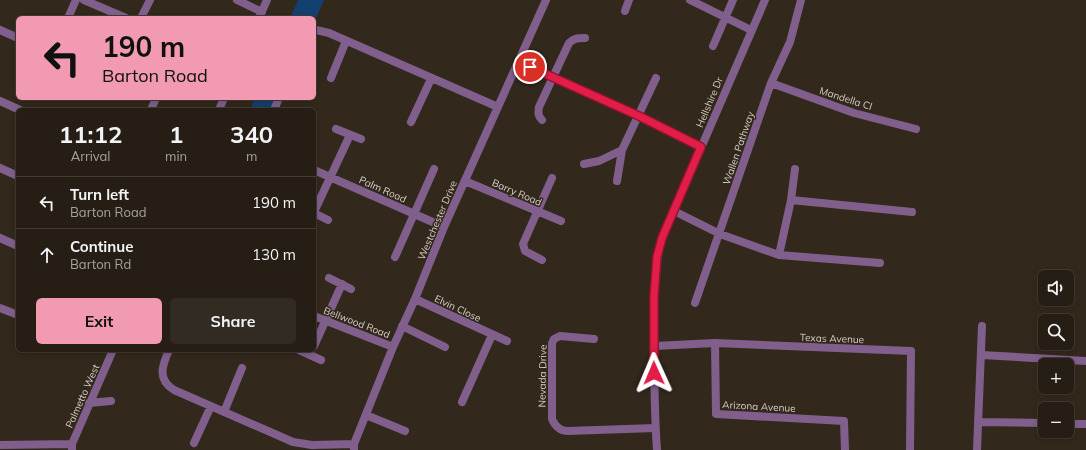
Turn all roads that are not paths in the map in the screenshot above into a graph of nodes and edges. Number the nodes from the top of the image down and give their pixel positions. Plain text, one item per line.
1 (76, 0) edge
2 (84, 0) edge
3 (150, 0) edge
4 (237, 0) edge
5 (267, 0) edge
6 (546, 0) edge
7 (629, 0) edge
8 (690, 0) edge
9 (733, 0) edge
10 (765, 0) edge
11 (801, 0) edge
12 (624, 11) dead end
13 (261, 15) edge
14 (69, 16) edge
15 (121, 16) edge
16 (142, 16) edge
17 (726, 17) junction
18 (0, 30) edge
19 (316, 30) edge
20 (751, 30) junction
21 (16, 37) edge
22 (585, 38) dead end
23 (346, 41) junction
24 (713, 46) dead end
25 (518, 62) junction
26 (331, 78) dead end
27 (552, 78) junction
28 (656, 78) dead end
29 (431, 79) junction
30 (771, 83) junction
31 (0, 101) edge
32 (498, 107) junction
33 (16, 108) edge
34 (639, 116) junction
35 (542, 120) dead end
36 (411, 122) dead end
37 (336, 129) dead end
38 (916, 129) dead end
39 (350, 135) junction
40 (361, 139) dead end
41 (701, 147) junction
42 (622, 150) junction
43 (584, 164) dead end
44 (0, 168) edge
45 (434, 169) dead end
46 (795, 169) dead end
47 (316, 171) edge
48 (16, 175) edge
49 (330, 176) junction
50 (552, 178) dead end
51 (465, 181) junction
52 (616, 181) dead end
53 (791, 200) junction
54 (316, 208) edge
55 (674, 211) junction
56 (537, 212) junction
57 (912, 212) dead end
58 (316, 213) edge
59 (414, 214) junction
60 (328, 220) dead end
61 (561, 221) dead end
62 (444, 227) junction
63 (720, 234) junction
64 (0, 238) edge
65 (16, 245) edge
66 (779, 255) junction
67 (395, 257) dead end
68 (542, 260) dead end
69 (880, 262) dead end
70 (329, 278) dead end
71 (342, 284) junction
72 (351, 288) dead end
73 (415, 299) junction
74 (695, 303) dead end
75 (1, 310) edge
76 (16, 314) edge
77 (316, 317) edge
78 (326, 321) junction
79 (402, 326) junction
80 (982, 326) dead end
81 (492, 335) junction
82 (594, 340) dead end
83 (507, 341) dead end
84 (316, 342) edge
85 (715, 343) junction
86 (654, 346) junction
87 (393, 347) junction
88 (446, 347) dead end
89 (110, 352) edge
90 (168, 352) edge
91 (311, 352) edge
92 (981, 355) junction
93 (321, 360) dead end
94 (1086, 361) edge
95 (242, 368) dead end
96 (111, 402) dead end
97 (462, 402) dead end
98 (90, 403) junction
99 (211, 406) junction
100 (224, 412) junction
101 (366, 415) junction
102 (978, 422) junction
103 (1038, 423) edge
104 (1074, 424) edge
105 (1086, 424) edge
106 (655, 428) junction
107 (405, 431) dead end
108 (194, 443) dead end
109 (0, 444) edge
110 (72, 447) edge
111 (354, 447) edge
112 (657, 450) edge
113 (845, 450) edge
114 (910, 450) edge
115 (977, 450) edge

1 - 14 street
2 - 15 street
3 - 16 street
4 - 13 street
5 - 13 street
6 - 25 street, Westchester Drive
7 - 12 street
8 - 17 street
9 - 17 street
10 - 20 street, Hellshire Dr
11 - 30 street, Wallen Pathway
17 - 20 street
17 - 24 street
18 - 21 street
19 - 23 street
20 - 41 street, Hellshire Dr
22 - 27 street
23 - 26 street
23 - 29 street
25 - 27 street
25 - 32 street, Westchester Drive
27 - 34 street
27 - 35 street
28 - 34 street
29 - 32 street
29 - 36 street
30 - 38 street, Mandella Cl
30 - 63 street, Wallen Pathway
31 - 33 street
32 - 51 street, Westchester Drive
34 - 41 street
34 - 42 street
37 - 39 street
39 - 40 street
39 - 49 street
41 - 55 street, Hellshire Dr
42 - 43 street
42 - 52 street
44 - 48 street
45 - 59 street
46 - 53 street
47 - 49 street, Palm Road
49 - 54 street
49 - 59 street, Palm Road
50 - 56 street
51 - 56 street, Barry Road
51 - 62 street, Westchester Drive
53 - 57 street
53 - 66 street
55 - 63 street
55 - 86 street, Hellshire Dr
56 - 61 street, Barry Road
56 - 68 street
58 - 60 street
59 - 62 street, Palm Road
59 - 67 street
62 - 73 street, Westchester Drive
63 - 66 street
63 - 74 street, Wallen Pathway
64 - 65 street
66 - 69 street
70 - 71 street
71 - 72 street
71 - 78 street
73 - 79 street, Westchester Drive
73 - 81 street, Elvin Close
75 - 76 street
77 - 78 street, Bellwood Road
78 - 84 street
78 - 87 street, Bellwood Road
79 - 87 street, Westchester Drive
79 - 88 street
80 - 92 street
81 - 83 street, Elvin Close
81 - 97 street
82 - 106 street, Nevada Drive
85 - 86 street, Texas Avenue
85 - 113 street, Arizona Avenue
85 - 114 street, Texas Avenue
86 - 106 street, Hellshire Dr
87 - 101 street, Westchester Drive
89 - 98 street, Palmetto West
90 - 99 street
91 - 93 street
92 - 94 street
92 - 102 street
95 - 100 street
96 - 98 street
98 - 110 street, Palmetto West
99 - 100 street
99 - 108 street
100 - 111 street
101 - 107 street
101 - 111 street, Westchester Drive
102 - 103 street
102 - 115 street
104 - 105 street
106 - 112 street, Hellshire Dr
109 - 110 street

